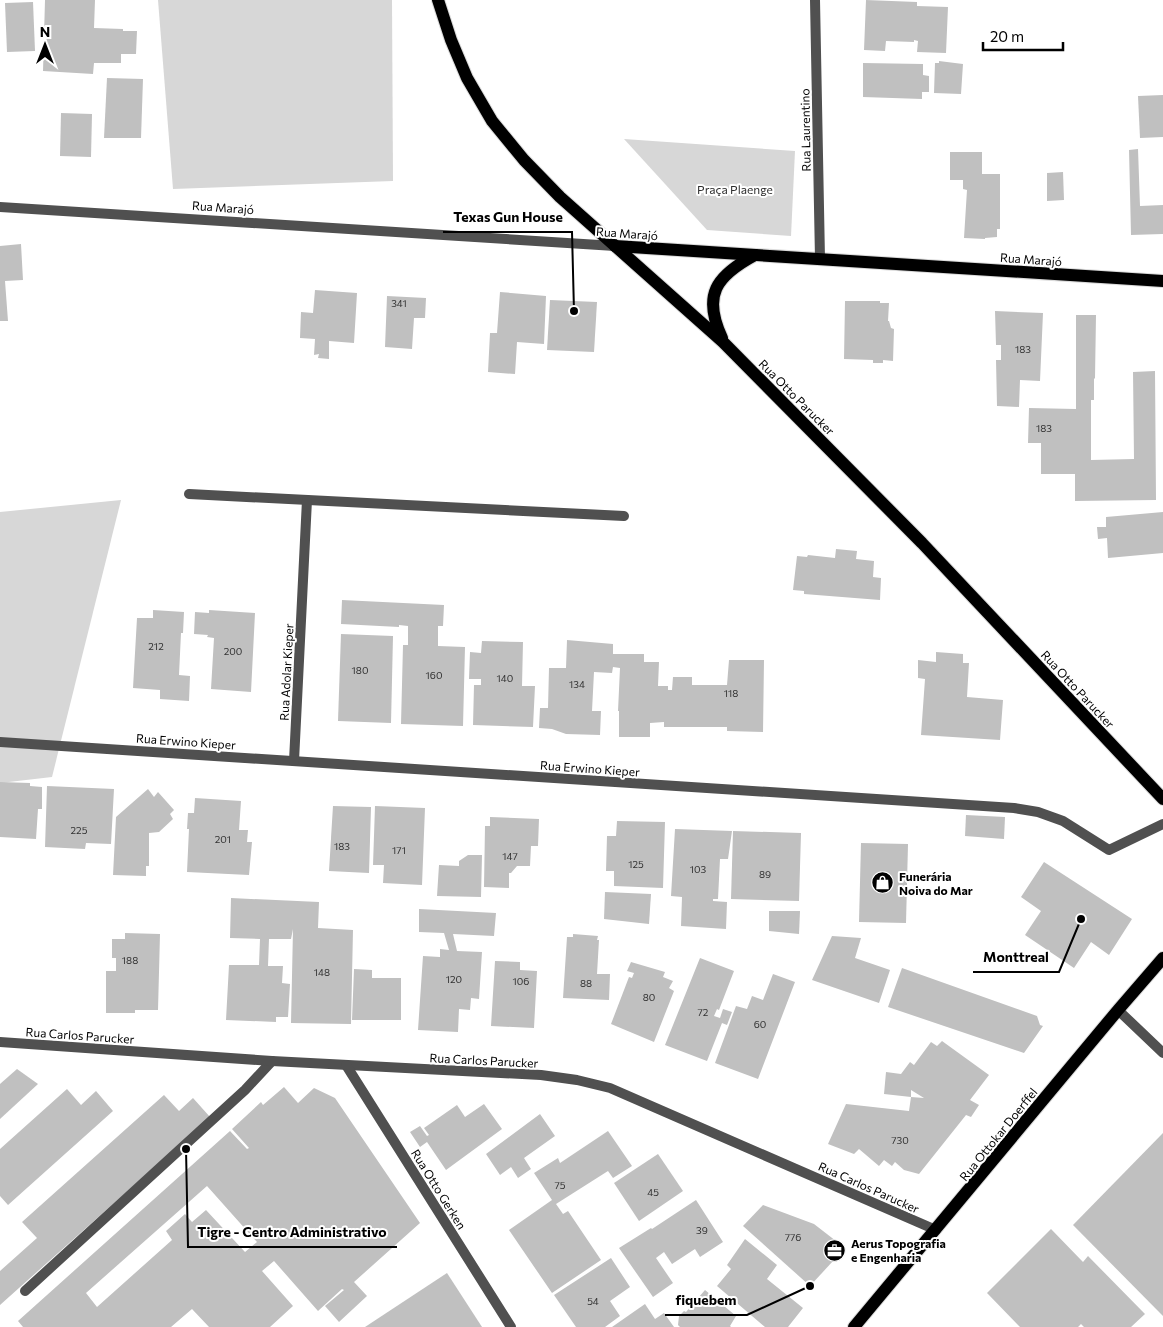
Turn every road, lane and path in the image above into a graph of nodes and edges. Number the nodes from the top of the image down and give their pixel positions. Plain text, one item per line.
1 (438, 0) edge
2 (815, 0) edge
3 (0, 207) edge
4 (615, 246) junction
5 (755, 255) junction
6 (820, 259) junction
7 (1163, 281) edge
8 (723, 342) junction
9 (189, 494) dead end
10 (307, 500) junction
11 (624, 516) dead end
12 (0, 742) edge
13 (294, 761) junction
14 (1163, 799) edge
15 (1163, 824) edge
16 (1163, 958) edge
17 (1118, 1010) junction
18 (0, 1042) edge
19 (1163, 1053) edge
20 (272, 1061) junction
21 (346, 1065) junction
22 (936, 1230) junction
23 (25, 1291) dead end
24 (510, 1327) edge
25 (854, 1327) edge

1 - 4 main road, Rua Otto Parucker
2 - 6 street, Rua Laurentino
3 - 4 street, Rua Marajó
4 - 5 main road, Rua Marajó
4 - 8 main road, Rua Otto Parucker
5 - 6 main road, Rua Marajó
5 - 8 main road
6 - 7 main road, Rua Marajó
8 - 14 main road, Rua Otto Parucker
9 - 10 street
10 - 11 street
10 - 13 street, Rua Adolar Kieper
12 - 13 street, Rua Erwino Kieper
13 - 15 street, Rua Erwino Kieper
16 - 17 main road, Rua Ottokar Doerffel
17 - 19 street
17 - 22 main road, Rua Ottokar Doerffel
18 - 20 street, Rua Carlos Parucker
20 - 21 street, Rua Carlos Parucker
20 - 23 street
21 - 22 street, Rua Carlos Parucker
21 - 24 street, Rua Otto Gerken
22 - 25 main road, Rua Ottokar Doerffel

